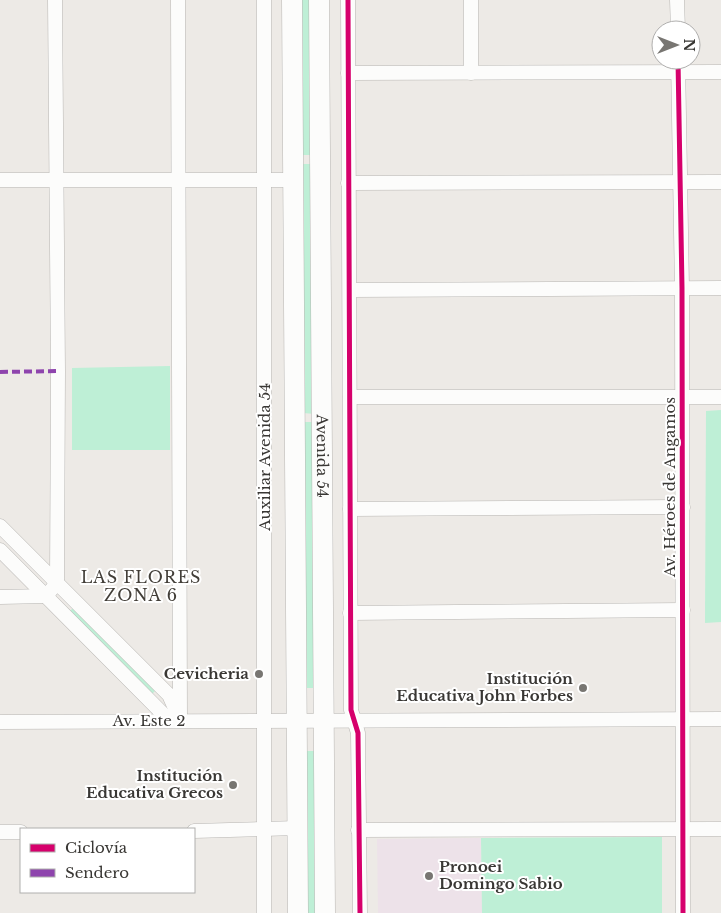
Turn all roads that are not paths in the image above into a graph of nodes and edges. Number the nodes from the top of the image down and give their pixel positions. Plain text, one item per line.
1 (55, 0) edge
2 (178, 0) edge
3 (264, 0) edge
4 (292, 0) edge
5 (320, 0) edge
6 (348, 0) edge
7 (471, 0) edge
8 (677, 0) edge
9 (678, 20) edge
10 (651, 67) edge
11 (701, 69) edge
12 (678, 70) edge
13 (721, 72) edge
14 (348, 73) junction
15 (471, 73) junction
16 (0, 180) edge
17 (57, 180) junction
18 (180, 180) junction
19 (265, 180) junction
20 (293, 180) junction
21 (680, 182) junction
22 (721, 182) edge
23 (348, 183) junction
24 (682, 288) junction
25 (721, 288) edge
26 (350, 290) junction
27 (350, 397) junction
28 (682, 397) junction
29 (721, 397) edge
30 (683, 507) junction
31 (350, 509) junction
32 (0, 526) edge
33 (0, 550) edge
34 (57, 584) junction
35 (46, 596) junction
36 (0, 597) edge
37 (683, 610) junction
38 (350, 613) junction
39 (683, 719) junction
40 (721, 719) edge
41 (175, 721) junction
42 (266, 721) junction
43 (297, 721) junction
44 (354, 721) junction
45 (0, 722) edge
46 (323, 722) junction
47 (298, 828) junction
48 (684, 829) junction
49 (721, 829) edge
50 (358, 830) junction
51 (195, 831) edge
52 (265, 831) junction
53 (0, 832) edge
54 (20, 832) edge
55 (264, 913) edge
56 (298, 913) edge
57 (325, 913) edge
58 (360, 913) edge
59 (683, 913) edge

1 - 17 street
2 - 18 street
3 - 19 street, Auxiliar Avenida 54
4 - 20 main road, Avenida 54
5 - 46 main road, Avenida 54
6 - 14 street
7 - 15 street
8 - 9 street
10 - 15 street
11 - 13 street
12 - 21 street, Av. Héroes de Angamos
14 - 15 street
14 - 23 street
16 - 17 street
17 - 18 street
17 - 34 street
18 - 19 street
18 - 41 street
19 - 20 street
19 - 42 street, Auxiliar Avenida 54
20 - 43 main road, Avenida 54
21 - 22 street
21 - 23 street
21 - 24 street, Av. Héroes de Angamos
23 - 26 street
24 - 25 street
24 - 26 street
24 - 28 street, Av. Héroes de Angamos
26 - 27 street
27 - 28 street
27 - 31 street
28 - 29 street
28 - 30 street, Av. Héroes de Angamos
30 - 31 street
30 - 37 street, Av. Héroes de Angamos
31 - 38 street
32 - 34 street
33 - 35 street
34 - 35 street
34 - 41 street
35 - 36 street
35 - 41 street
37 - 38 street
37 - 39 street, Av. Héroes de Angamos
38 - 44 street
39 - 40 street, Av. Este 2
39 - 44 street, Av. Este 2
39 - 48 street, Av. Héroes de Angamos
41 - 42 street, Av. Este 2
41 - 45 street, Av. Este 2
42 - 43 street, Av. Este 2
42 - 52 street, Auxiliar Avenida 54
43 - 46 street, Av. Este 2
43 - 47 main road, Avenida 54
44 - 46 street, Av. Este 2
44 - 50 street
46 - 57 main road, Avenida 54
47 - 52 street
47 - 56 main road, Avenida 54
48 - 49 street
48 - 50 street
48 - 59 street, Av. Héroes de Angamos
50 - 58 street
51 - 52 street
52 - 55 street, Auxiliar Avenida 54
53 - 54 street

